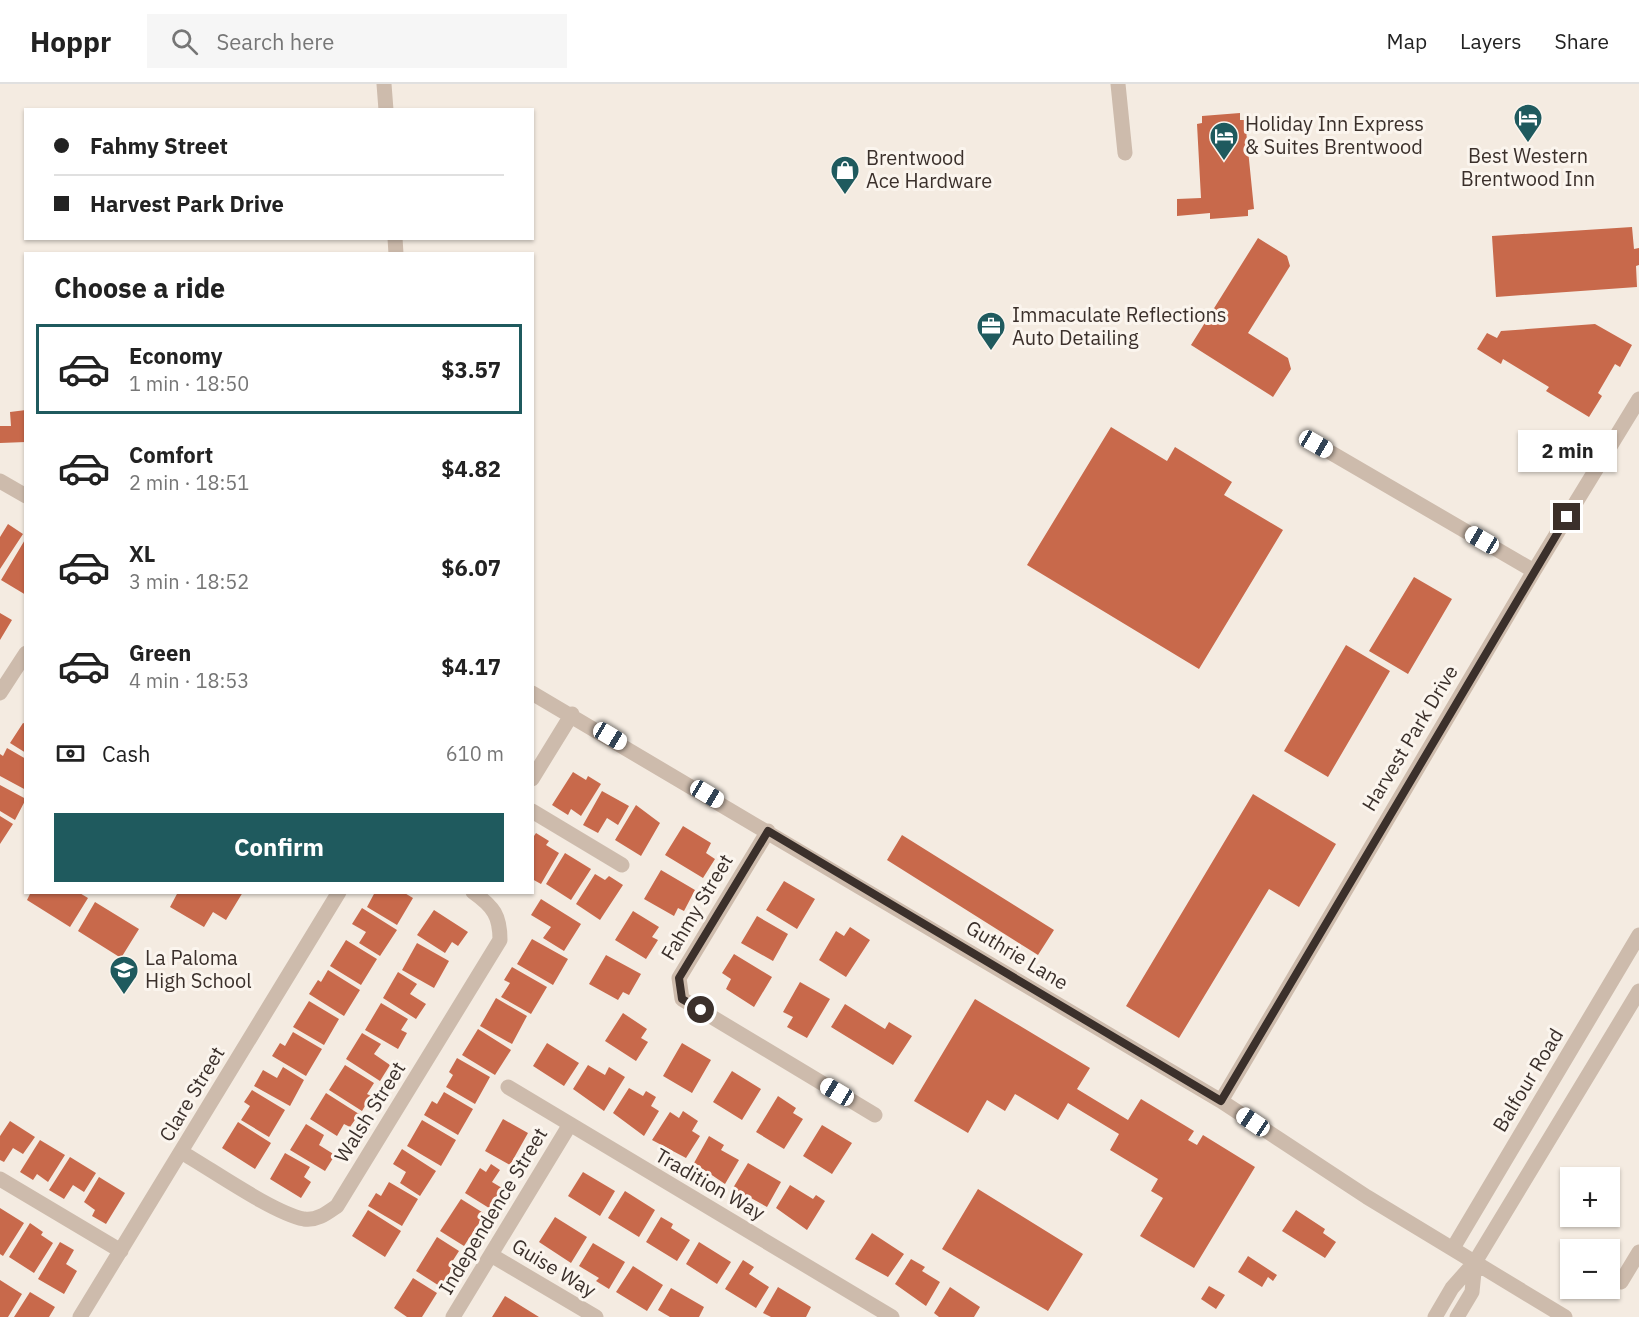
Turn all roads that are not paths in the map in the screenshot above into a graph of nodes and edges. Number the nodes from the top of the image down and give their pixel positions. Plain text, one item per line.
1 (384, 84) edge
2 (1118, 84) edge
3 (386, 108) edge
4 (1125, 153) dead end
5 (1639, 399) edge
6 (1316, 444) dead end
7 (0, 481) edge
8 (24, 495) edge
9 (1534, 570) junction
10 (24, 655) edge
11 (0, 693) edge
12 (534, 694) edge
13 (572, 714) junction
14 (534, 776) edge
15 (534, 812) edge
16 (768, 831) junction
17 (622, 865) dead end
18 (338, 894) edge
19 (476, 894) edge
20 (1639, 934) edge
21 (1639, 991) edge
22 (508, 1087) dead end
23 (1221, 1101) junction
24 (875, 1115) dead end
25 (569, 1126) junction
26 (181, 1152) junction
27 (0, 1179) edge
28 (1453, 1248) junction
29 (121, 1251) junction
30 (1639, 1252) edge
31 (491, 1255) junction
32 (1475, 1262) junction
33 (1621, 1282) dead end
34 (80, 1317) edge
35 (453, 1317) edge
36 (596, 1317) edge
37 (892, 1317) edge
38 (1435, 1317) edge
39 (1457, 1317) edge
40 (1565, 1317) edge

1 - 3 street
2 - 4 street
5 - 9 street, Harvest Park Drive
6 - 9 street
7 - 8 street
9 - 23 street, Harvest Park Drive
10 - 11 street
12 - 13 street, Guthrie Lane
13 - 14 street
13 - 16 street, Guthrie Lane
15 - 17 street
16 - 23 street, Guthrie Lane
16 - 24 street, Fahmy Street
18 - 26 street, Clare Street
19 - 26 street, Walsh Street
20 - 28 street, Balfour Road
21 - 32 street
22 - 25 street, Tradition Way
23 - 28 street, Guthrie Lane
25 - 31 street, Independence Street
25 - 37 street, Tradition Way
26 - 29 street, Clare Street
27 - 29 street
28 - 32 street, Guthrie Lane
29 - 34 street, Clare Street
30 - 33 street
31 - 35 street, Independence Street
31 - 36 street, Guise Way
32 - 38 street
32 - 39 street
32 - 40 street, Guthrie Lane

